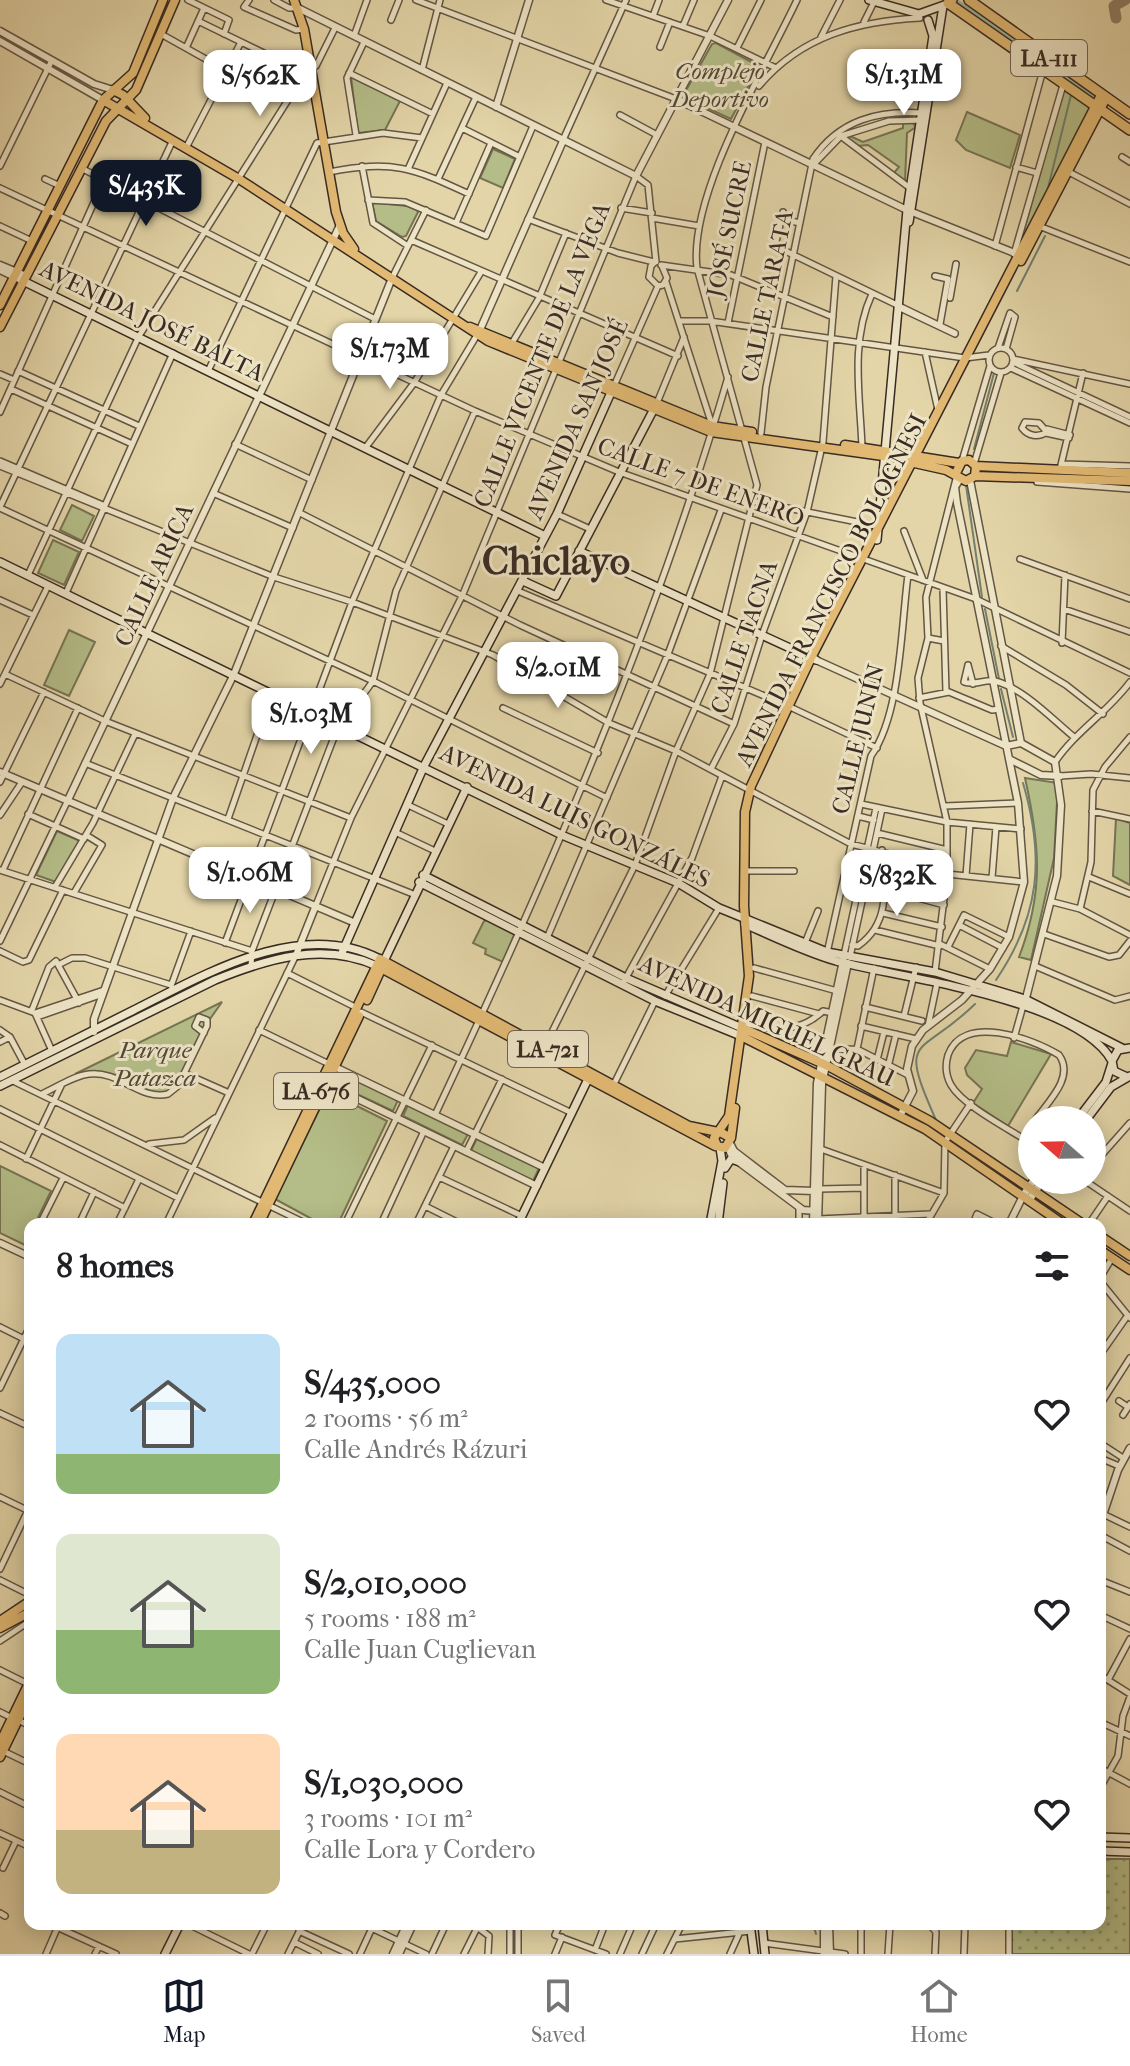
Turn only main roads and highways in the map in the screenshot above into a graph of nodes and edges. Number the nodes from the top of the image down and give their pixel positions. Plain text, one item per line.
1 (163, 0) edge
2 (175, 0) edge
3 (969, 0) edge
4 (872, 1) edge
5 (948, 2) edge
6 (296, 4) edge
7 (892, 8) junction
8 (924, 19) junction
9 (942, 21) junction
10 (113, 90) junction
11 (1104, 96) junction
12 (103, 100) junction
13 (127, 101) junction
14 (1097, 107) junction
15 (118, 109) junction
16 (1130, 114) edge
17 (924, 117) junction
18 (158, 130) junction
19 (1130, 130) edge
20 (1065, 170) junction
21 (910, 211) junction
22 (1019, 255) junction
23 (360, 256) junction
24 (20, 276) junction
25 (0, 305) edge
26 (0, 327) edge
27 (968, 358) junction
28 (613, 389) junction
29 (655, 406) junction
30 (742, 433) junction
31 (823, 444) junction
32 (884, 453) junction
33 (915, 460) junction
34 (960, 462) junction
35 (1128, 472) edge
36 (967, 474) junction
37 (883, 510) junction
38 (877, 532) junction
39 (545, 536) junction
40 (579, 551) junction
41 (0, 562) edge
42 (523, 581) junction
43 (814, 659) junction
44 (424, 766) junction
45 (467, 787) junction
46 (751, 792) junction
47 (421, 878) junction
48 (747, 923) junction
49 (298, 951) junction
50 (341, 951) junction
51 (251, 958) junction
52 (846, 959) junction
53 (381, 964) junction
54 (915, 972) junction
55 (624, 982) junction
56 (974, 988) junction
57 (1024, 1003) junction
58 (745, 1031) junction
59 (95, 1034) junction
60 (1126, 1048) edge
61 (1112, 1062) junction
62 (332, 1065) junction
63 (28, 1068) junction
64 (590, 1075) junction
65 (1130, 1076) edge
66 (0, 1077) edge
67 (0, 1086) edge
68 (1088, 1106) edge
69 (1097, 1106) edge
70 (729, 1116) junction
71 (701, 1130) junction
72 (719, 1132) junction
73 (948, 1138) junction
74 (725, 1145) junction
75 (740, 1162) road end
76 (725, 1168) junction
77 (1018, 1178) edge
78 (1028, 1194) edge
79 (1044, 1194) edge
80 (1025, 1200) junction
81 (266, 1204) junction
82 (257, 1218) edge
83 (261, 1218) edge
84 (521, 1218) edge
85 (711, 1218) edge
86 (719, 1218) edge
87 (1052, 1218) edge
88 (1078, 1218) edge
89 (1106, 1240) edge
90 (1106, 1254) edge
91 (1130, 1256) edge
92 (1130, 1270) edge
93 (24, 1603) edge
94 (24, 1615) edge
95 (0, 1621) edge
96 (0, 1628) edge
97 (24, 1695) edge
98 (24, 1705) edge
99 (15, 1719) junction
100 (1, 1750) edge
101 (1106, 1837) edge
102 (1130, 1838) edge
103 (1106, 1851) edge
104 (1130, 1852) edge
105 (177, 1930) edge
106 (750, 1930) edge
107 (763, 1930) edge
108 (165, 1954) edge
109 (754, 1954) edge
110 (765, 1954) edge

1 - 10 main road
2 - 13 main road
3 - 11 highway, LA-111
4 - 7 main road
5 - 7 main road
5 - 9 main road
5 - 14 highway, LA-111
6 - 23 main road
7 - 8 main road
8 - 9 main road
8 - 17 main road
9 - 17 main road
10 - 12 main road
10 - 13 main road
11 - 14 main road, AVENIDA FRANCISCO BOLOGNESI
11 - 16 highway, LA-111
12 - 15 main road
12 - 24 main road
13 - 15 main road
13 - 18 main road
14 - 19 highway, LA-111
14 - 20 main road, AVENIDA FRANCISCO BOLOGNESI
15 - 18 main road
15 - 24 main road
17 - 21 main road
17 - 21 main road
18 - 23 main road
20 - 22 main road, AVENIDA FRANCISCO BOLOGNESI
20 - 22 main road, AVENIDA FRANCISCO BOLOGNESI
21 - 32 main road
22 - 27 main road, AVENIDA FRANCISCO BOLOGNESI
23 - 28 main road
24 - 25 main road
24 - 26 main road
24 - 39 main road, AVENIDA JOSÉ BALTA
27 - 33 main road, AVENIDA FRANCISCO BOLOGNESI
27 - 33 main road, AVENIDA FRANCISCO BOLOGNESI
28 - 29 main road
28 - 39 main road, AVENIDA SAN JOSÉ
29 - 30 main road
29 - 40 main road
30 - 31 main road
30 - 31 main road
31 - 32 main road
31 - 32 main road
32 - 33 main road
32 - 37 main road
33 - 34 main road
33 - 36 main road
33 - 37 main road, AVENIDA FRANCISCO BOLOGNESI
33 - 38 main road, AVENIDA FRANCISCO BOLOGNESI
34 - 36 main road
34 - 36 main road
35 - 36 main road
35 - 36 main road
37 - 38 main road, AVENIDA FRANCISCO BOLOGNESI
38 - 43 main road, AVENIDA FRANCISCO BOLOGNESI
39 - 42 main road, AVENIDA SAN JOSÉ
40 - 42 main road
40 - 43 main road
41 - 44 main road, AVENIDA LUIS GONZÁLES
42 - 44 main road, AVENIDA SAN JOSÉ
43 - 46 main road, AVENIDA FRANCISCO BOLOGNESI
44 - 45 main road, AVENIDA LUIS GONZÁLES
44 - 50 main road, AVENIDA SAN JOSÉ
45 - 47 main road
45 - 48 main road, AVENIDA LUIS GONZÁLES
46 - 48 main road, AVENIDA FRANCISCO BOLOGNESI
46 - 48 main road, AVENIDA FRANCISCO BOLOGNESI
47 - 53 main road
47 - 55 main road, AVENIDA MIGUEL GRAU
48 - 52 main road, AVENIDA LUIS GONZÁLES
48 - 58 main road, AVENIDA FRANCISCO BOLOGNESI
48 - 58 main road, AVENIDA FRANCISCO BOLOGNESI
49 - 50 main road, LA-721
49 - 51 main road
49 - 51 main road
50 - 53 main road, LA-721
51 - 59 main road
51 - 59 main road
52 - 54 main road
52 - 54 main road
53 - 62 main road, LA-676
53 - 64 main road, LA-721
54 - 56 main road
54 - 56 main road
55 - 58 main road, AVENIDA MIGUEL GRAU
55 - 58 main road, AVENIDA MIGUEL GRAU
56 - 57 main road
57 - 60 main road
57 - 61 main road
58 - 70 main road, AVENIDA FRANCISCO BOLOGNESI
58 - 73 main road, AVENIDA MIGUEL GRAU
58 - 73 main road, AVENIDA MIGUEL GRAU
58 - 74 main road, AVENIDA FRANCISCO BOLOGNESI
59 - 63 main road
59 - 63 main road
60 - 61 main road
61 - 65 main road
61 - 68 main road
62 - 81 main road, LA-676
62 - 81 main road, LA-676
63 - 66 main road
63 - 67 main road
64 - 71 main road, LA-721
64 - 74 main road, LA-721
64 - 84 main road
65 - 69 main road
70 - 71 main road
70 - 72 main road, AVENIDA FRANCISCO BOLOGNESI
71 - 72 main road, LA-721
72 - 74 main road, LA-721
72 - 74 main road
73 - 77 main road, AVENIDA MIGUEL GRAU
73 - 80 main road, AVENIDA MIGUEL GRAU
74 - 76 main road, AVENIDA FRANCISCO BOLOGNESI
74 - 85 main road, AVENIDA FRANCISCO BOLOGNESI
75 - 76 main road
76 - 86 main road, AVENIDA FRANCISCO BOLOGNESI
78 - 80 main road
79 - 88 main road, AVENIDA MIGUEL GRAU
80 - 87 main road, AVENIDA MIGUEL GRAU
81 - 82 main road, LA-676
81 - 83 main road, LA-676
89 - 91 main road
90 - 92 main road
93 - 95 main road
94 - 96 main road
97 - 99 main road
98 - 99 main road
99 - 100 main road
101 - 102 main road
103 - 104 main road
105 - 108 main road
106 - 109 main road
107 - 110 main road

